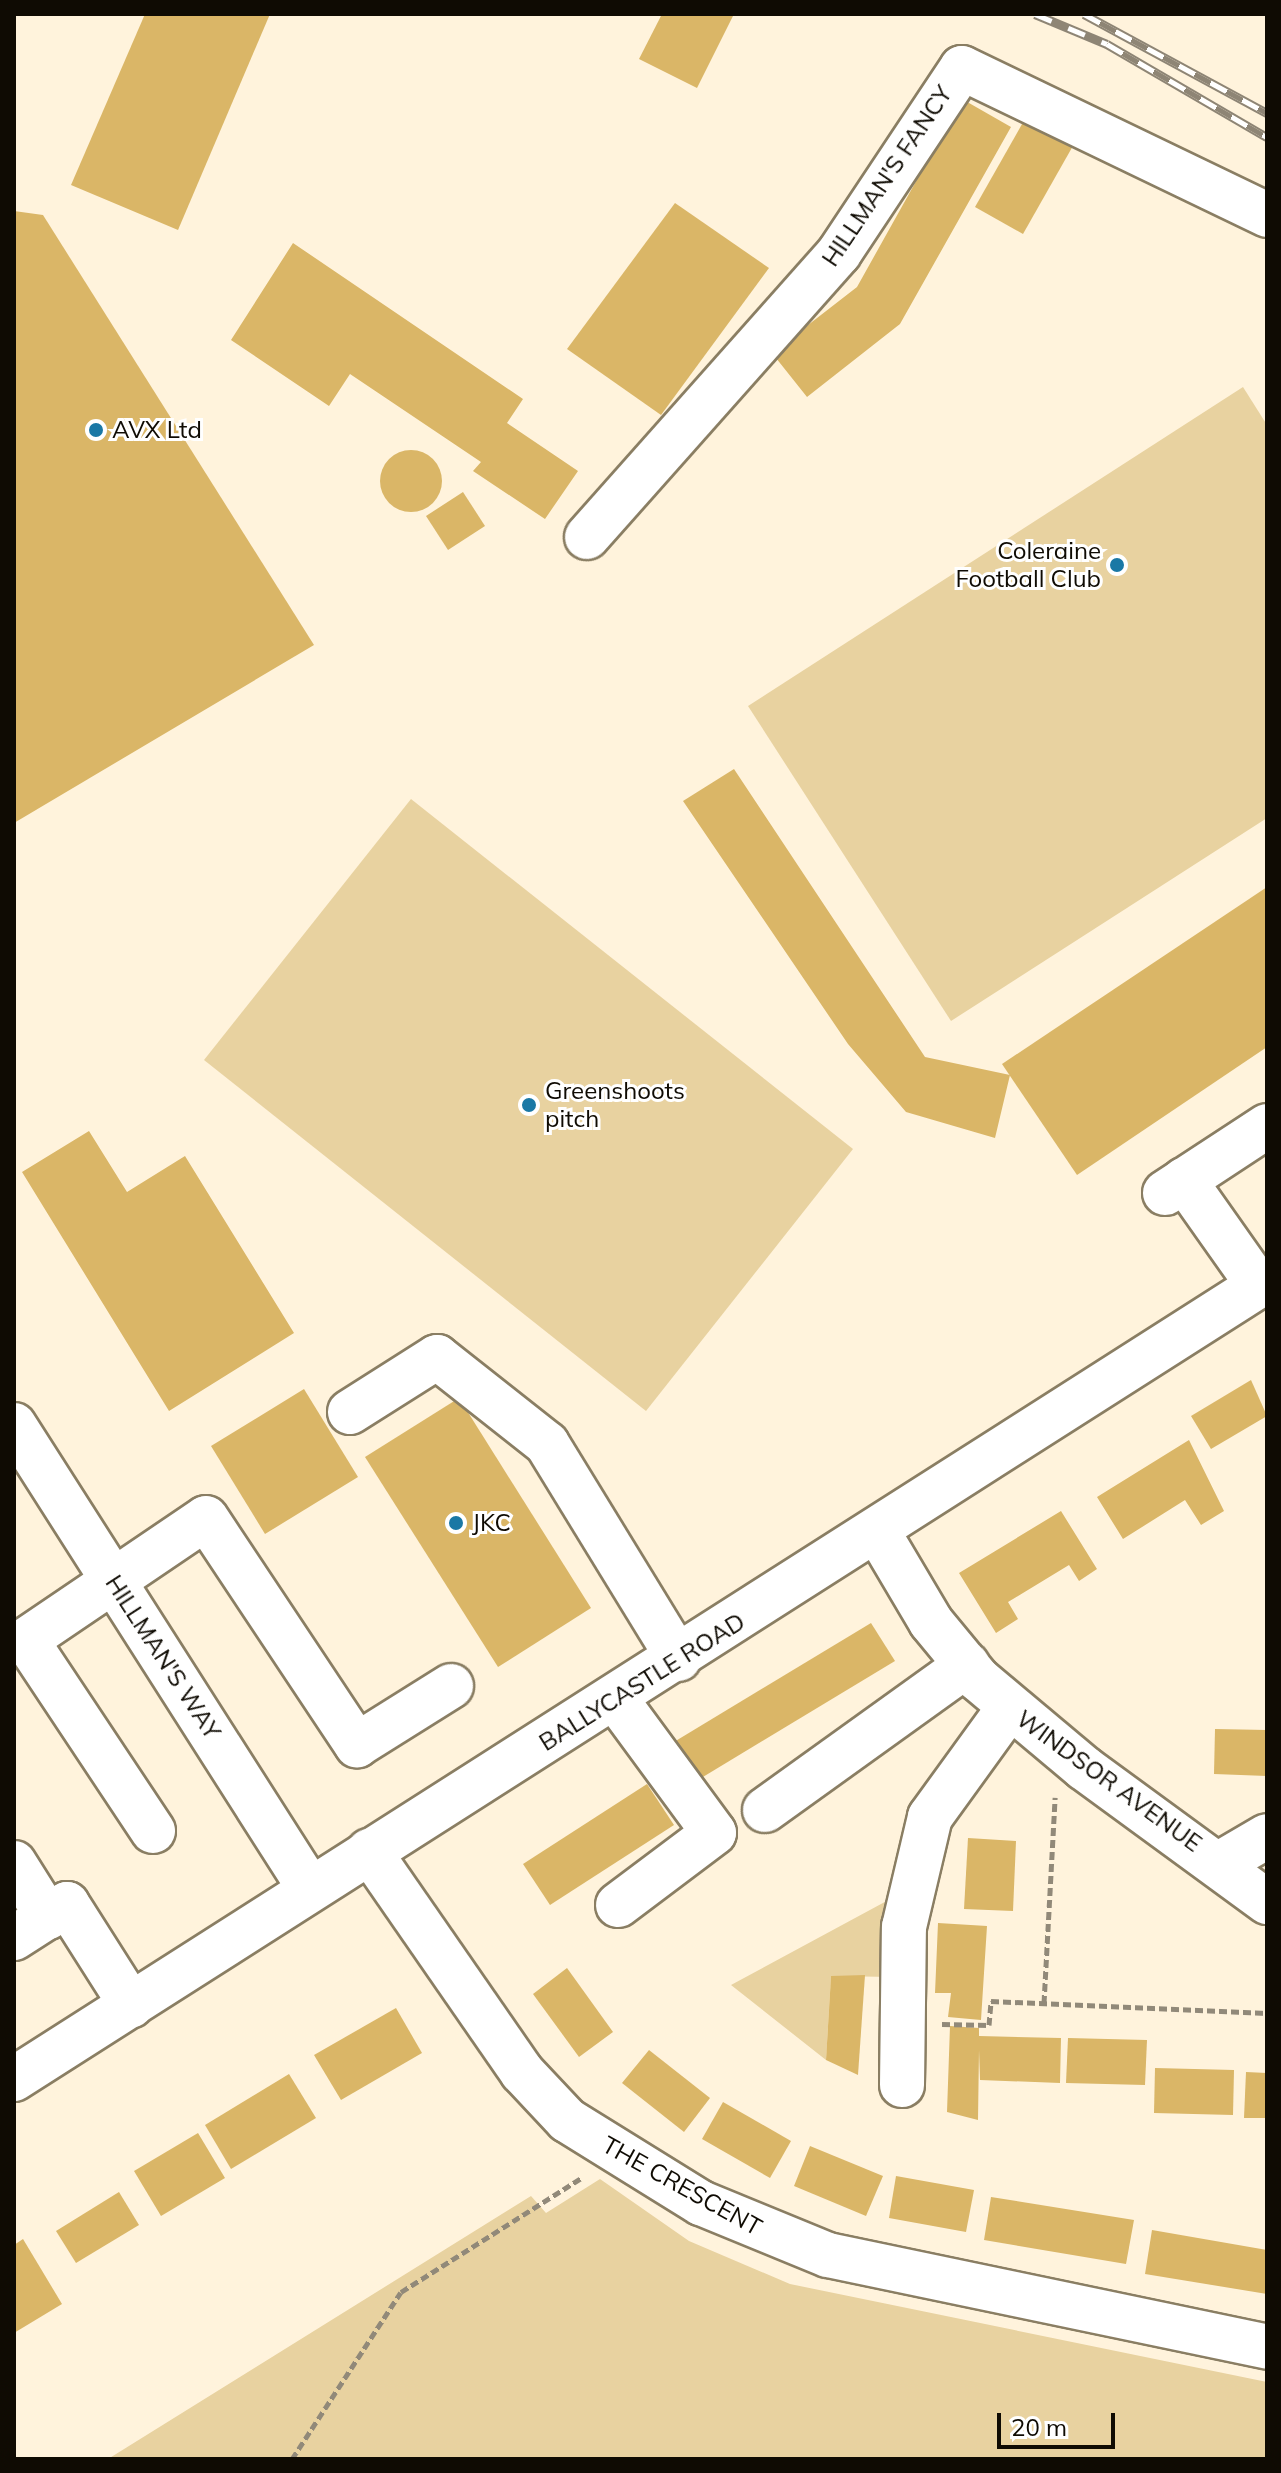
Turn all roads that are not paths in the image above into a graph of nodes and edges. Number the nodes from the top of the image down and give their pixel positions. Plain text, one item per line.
1 (1267, 215) edge
2 (587, 537) dead end
3 (1267, 1126) edge
4 (1263, 1283) edge
5 (350, 1412) dead end
6 (14, 1425) edge
7 (879, 1534) junction
8 (112, 1578) junction
9 (679, 1659) junction
10 (967, 1665) junction
11 (451, 1686) dead end
12 (615, 1698) junction
13 (1009, 1708) junction
14 (765, 1810) dead end
15 (153, 1831) dead end
16 (1267, 1836) edge
17 (369, 1851) junction
18 (14, 1863) edge
19 (1221, 1863) junction
20 (310, 1889) junction
21 (1267, 1902) edge
22 (618, 1905) dead end
23 (31, 1928) edge
24 (131, 2005) junction
25 (14, 2079) edge
26 (902, 2085) dead end
27 (1267, 2347) edge

1 - 2 street, HILLMAN'S FANCY
3 - 4 street
4 - 7 street, BALLYCASTLE ROAD
5 - 9 street
6 - 8 street, HILLMAN'S WAY
7 - 9 street, BALLYCASTLE ROAD
7 - 10 street, WINDSOR AVENUE
8 - 11 street
8 - 15 street
8 - 20 street, HILLMAN'S WAY
9 - 12 street, BALLYCASTLE ROAD
10 - 13 street, WINDSOR AVENUE
10 - 14 street
12 - 17 street, BALLYCASTLE ROAD
12 - 22 street
13 - 19 street, WINDSOR AVENUE
13 - 26 street
16 - 19 street
17 - 20 street, BALLYCASTLE ROAD
17 - 27 street, THE CRESCENT
18 - 23 street
19 - 21 street, WINDSOR AVENUE
20 - 24 street, BALLYCASTLE ROAD
23 - 24 street
24 - 25 street, BALLYCASTLE ROAD

